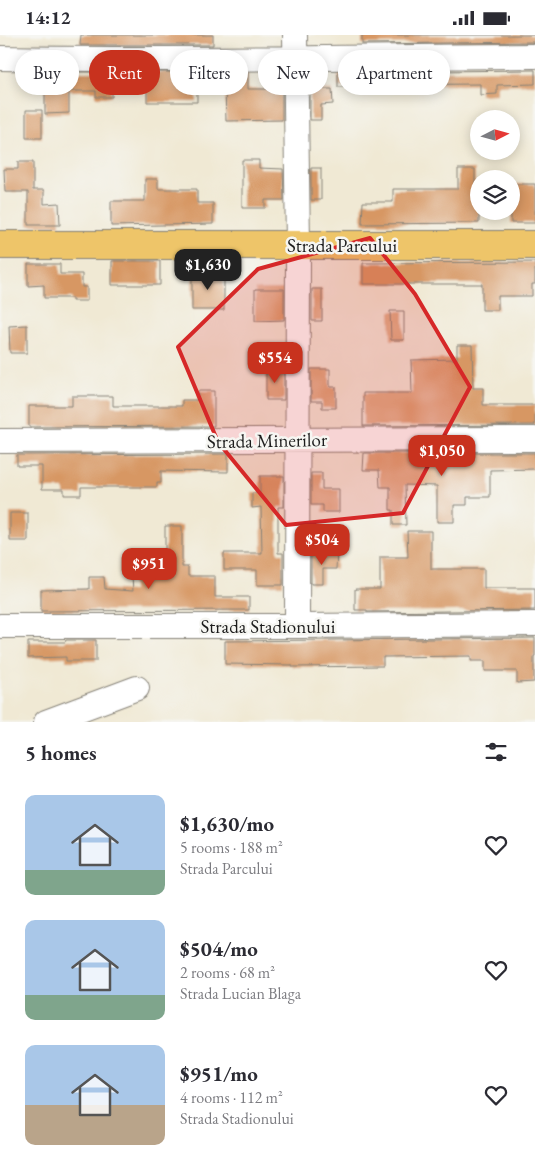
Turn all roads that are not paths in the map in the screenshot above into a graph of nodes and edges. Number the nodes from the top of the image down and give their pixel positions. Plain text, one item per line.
1 (295, 35) edge
2 (295, 50) edge
3 (535, 56) edge
4 (0, 58) edge
5 (328, 58) edge
6 (258, 59) edge
7 (296, 95) edge
8 (0, 245) edge
9 (298, 245) junction
10 (535, 245) edge
11 (296, 439) junction
12 (535, 439) edge
13 (0, 441) edge
14 (535, 624) edge
15 (0, 626) edge
16 (297, 626) junction
17 (137, 688) dead end
18 (46, 722) edge

1 - 2 street
3 - 5 street
4 - 6 street
7 - 9 street
8 - 9 main road, Strada Parcului
9 - 10 main road, Strada Parcului
9 - 11 street
11 - 12 street, Strada Minerilor
11 - 13 street, Strada Minerilor
11 - 16 street
14 - 16 street, Strada Stadionului
15 - 16 street, Strada Stadionului
17 - 18 street

